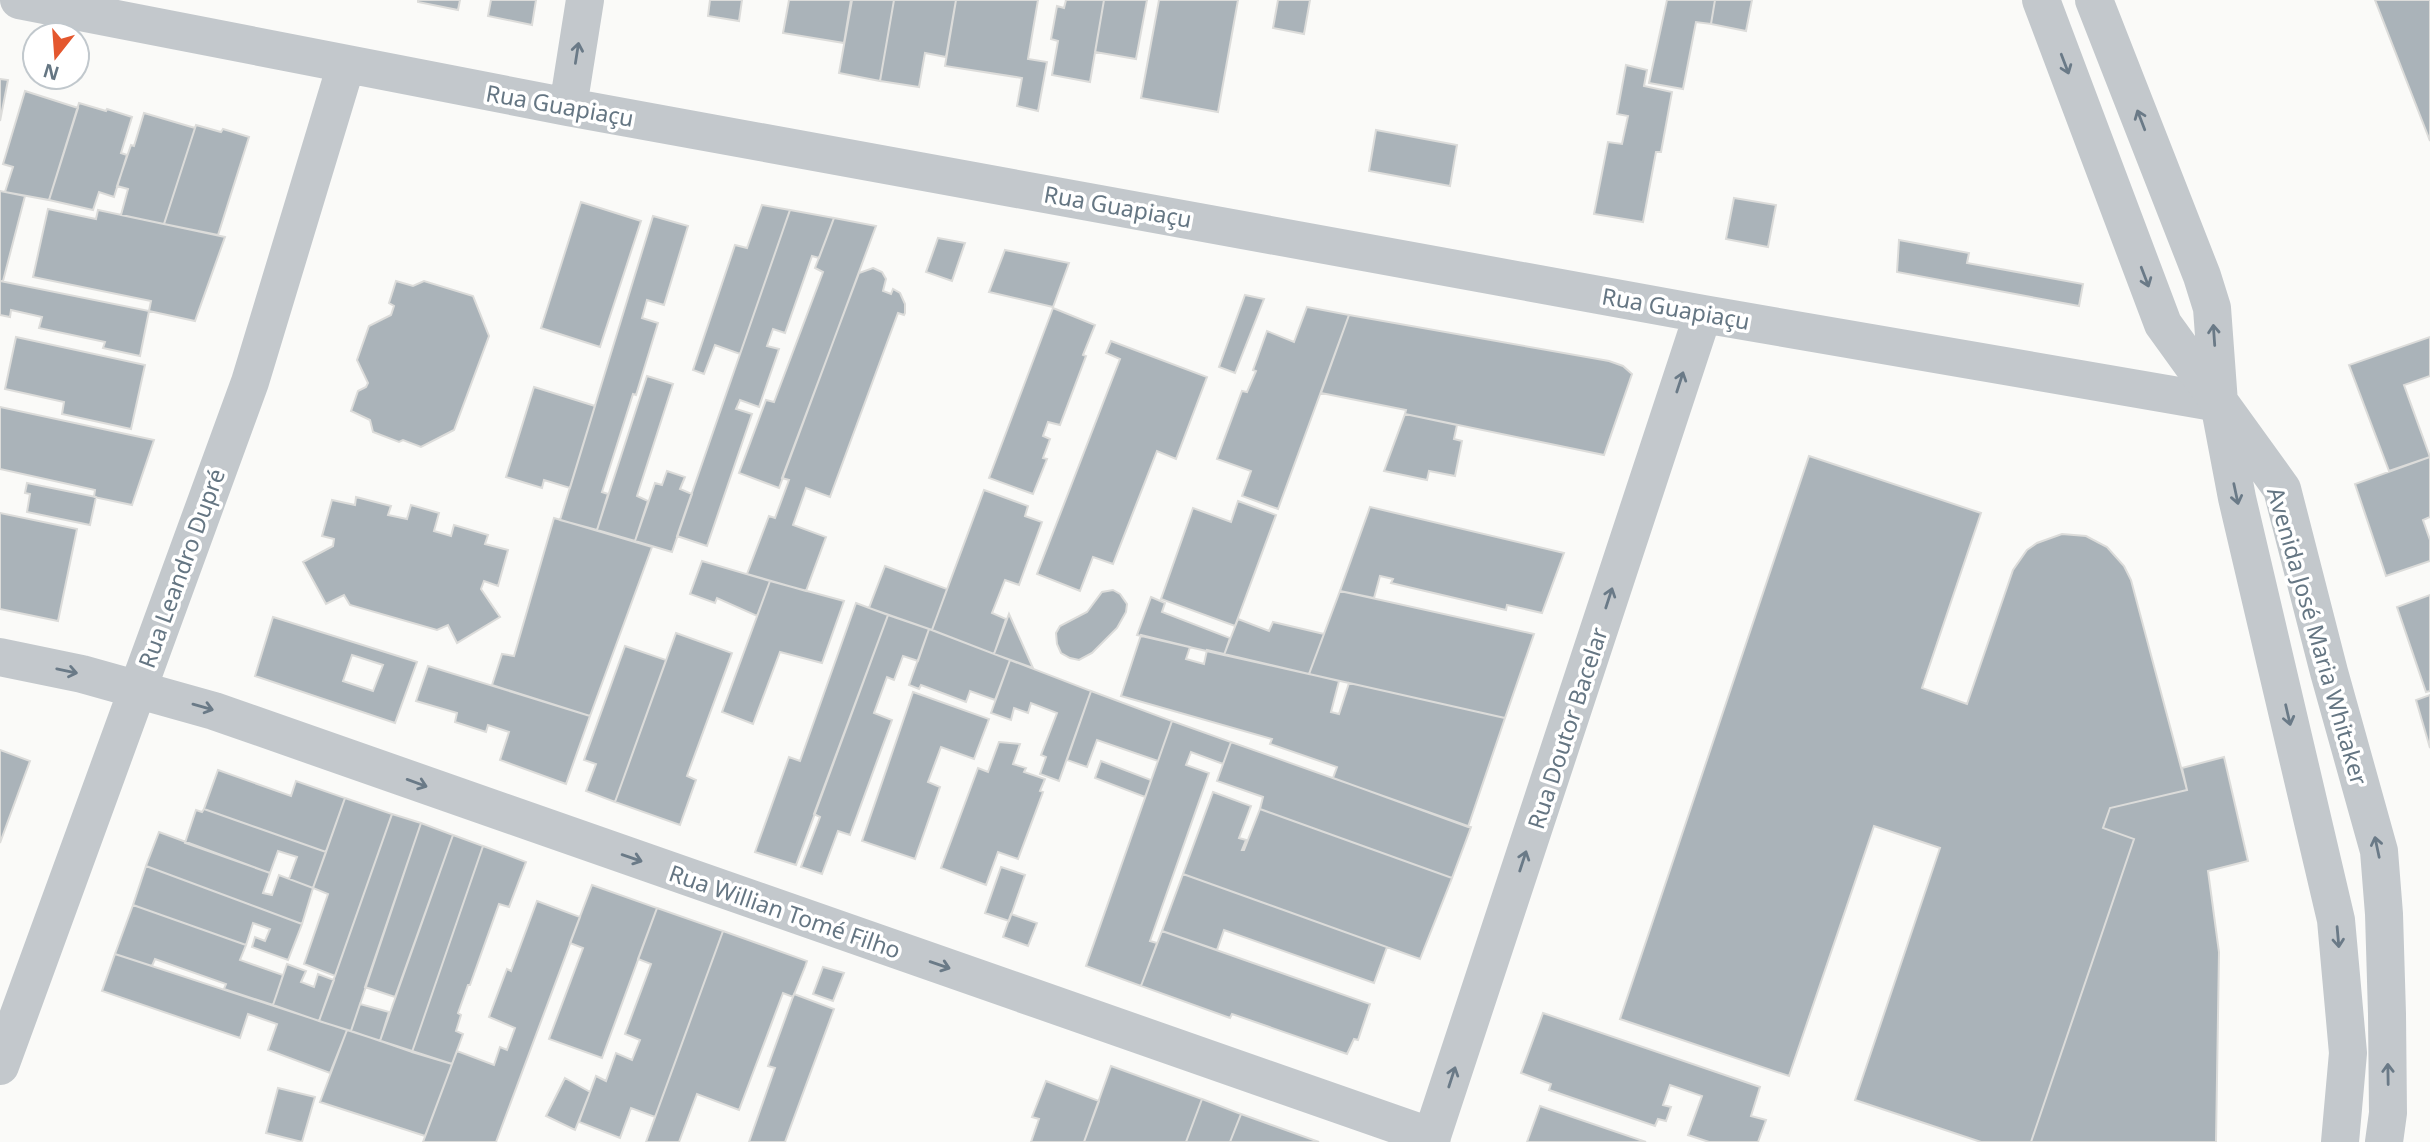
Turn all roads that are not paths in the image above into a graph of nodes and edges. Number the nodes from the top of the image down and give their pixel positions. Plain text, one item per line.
1 (19, 0) edge
2 (585, 0) edge
3 (2041, 0) edge
4 (2094, 0) edge
5 (346, 65) junction
6 (568, 107) junction
7 (1703, 314) junction
8 (2219, 403) junction
9 (0, 657) edge
10 (137, 689) junction
11 (0, 1066) edge
12 (1431, 1139) edge
13 (2340, 1142) edge
14 (2385, 1142) edge

1 - 5 street, Rua Guapiaçu
6 -> 2 street
3 -> 8 street, Avenida José Maria Whitaker
8 -> 4 street
5 - 6 street, Rua Guapiaçu
5 - 10 street, Rua Leandro Dupré
6 - 7 street, Rua Guapiaçu
7 - 8 street, Rua Guapiaçu
12 -> 7 street, Rua Doutor Bacelar
8 -> 13 street
14 -> 8 street, Avenida José Maria Whitaker
9 -> 10 street, Rua Willian Tomé Filho
10 - 11 street, Rua Leandro Dupré
10 -> 12 street, Rua Willian Tomé Filho

